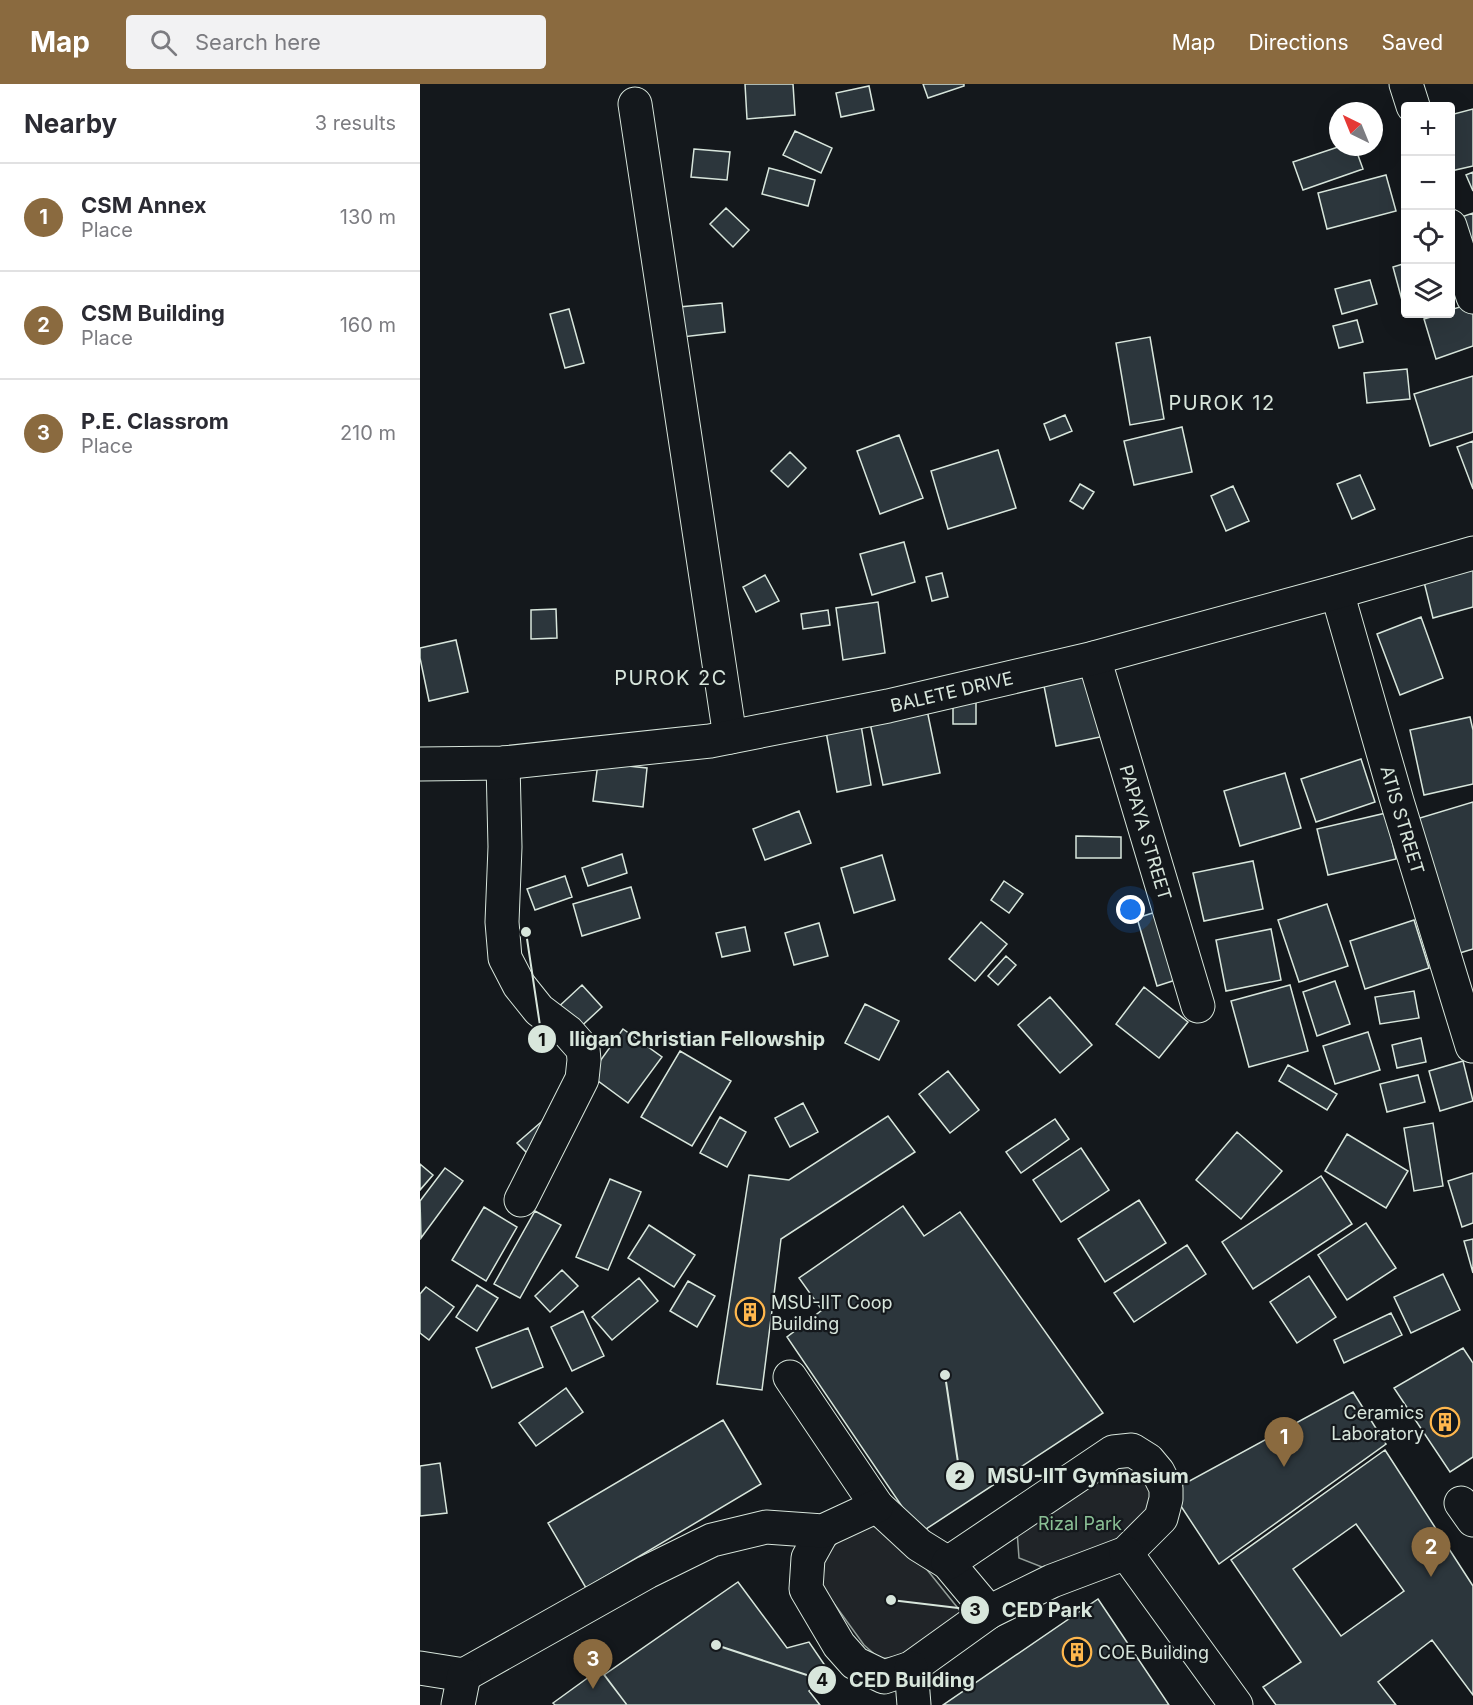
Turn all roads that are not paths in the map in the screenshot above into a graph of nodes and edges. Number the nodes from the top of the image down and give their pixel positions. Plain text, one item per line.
1 (1406, 84) edge
2 (1412, 102) edge
3 (634, 104) dead end
4 (1455, 241) edge
5 (1473, 297) edge
6 (1473, 553) edge
7 (1337, 592) junction
8 (1094, 658) junction
9 (730, 737) junction
10 (503, 763) junction
11 (420, 764) edge
12 (1198, 1006) dead end
13 (1472, 1046) edge
14 (521, 1200) dead end
15 (790, 1377) dead end
16 (877, 1506) junction
17 (823, 1531) junction
18 (1126, 1553) junction
19 (948, 1563) junction
20 (989, 1612) junction
21 (420, 1668) edge
22 (911, 1668) junction
23 (461, 1690) edge
24 (914, 1705) edge
25 (1236, 1705) edge

1 - 2 street
3 - 9 street
4 - 5 street
6 - 7 street, BALETE DRIVE
7 - 8 street, BALETE DRIVE
7 - 13 street, ATIS STREET
8 - 9 street, BALETE DRIVE
8 - 12 street, PAPAYA STREET
9 - 10 street, BALETE DRIVE
10 - 11 street, BALETE DRIVE
10 - 14 street
15 - 16 street
16 - 17 street
16 - 19 street
17 - 22 street
17 - 23 street
18 - 19 street
18 - 20 street
18 - 25 street
19 - 20 street
20 - 22 street
21 - 23 street
22 - 24 street

